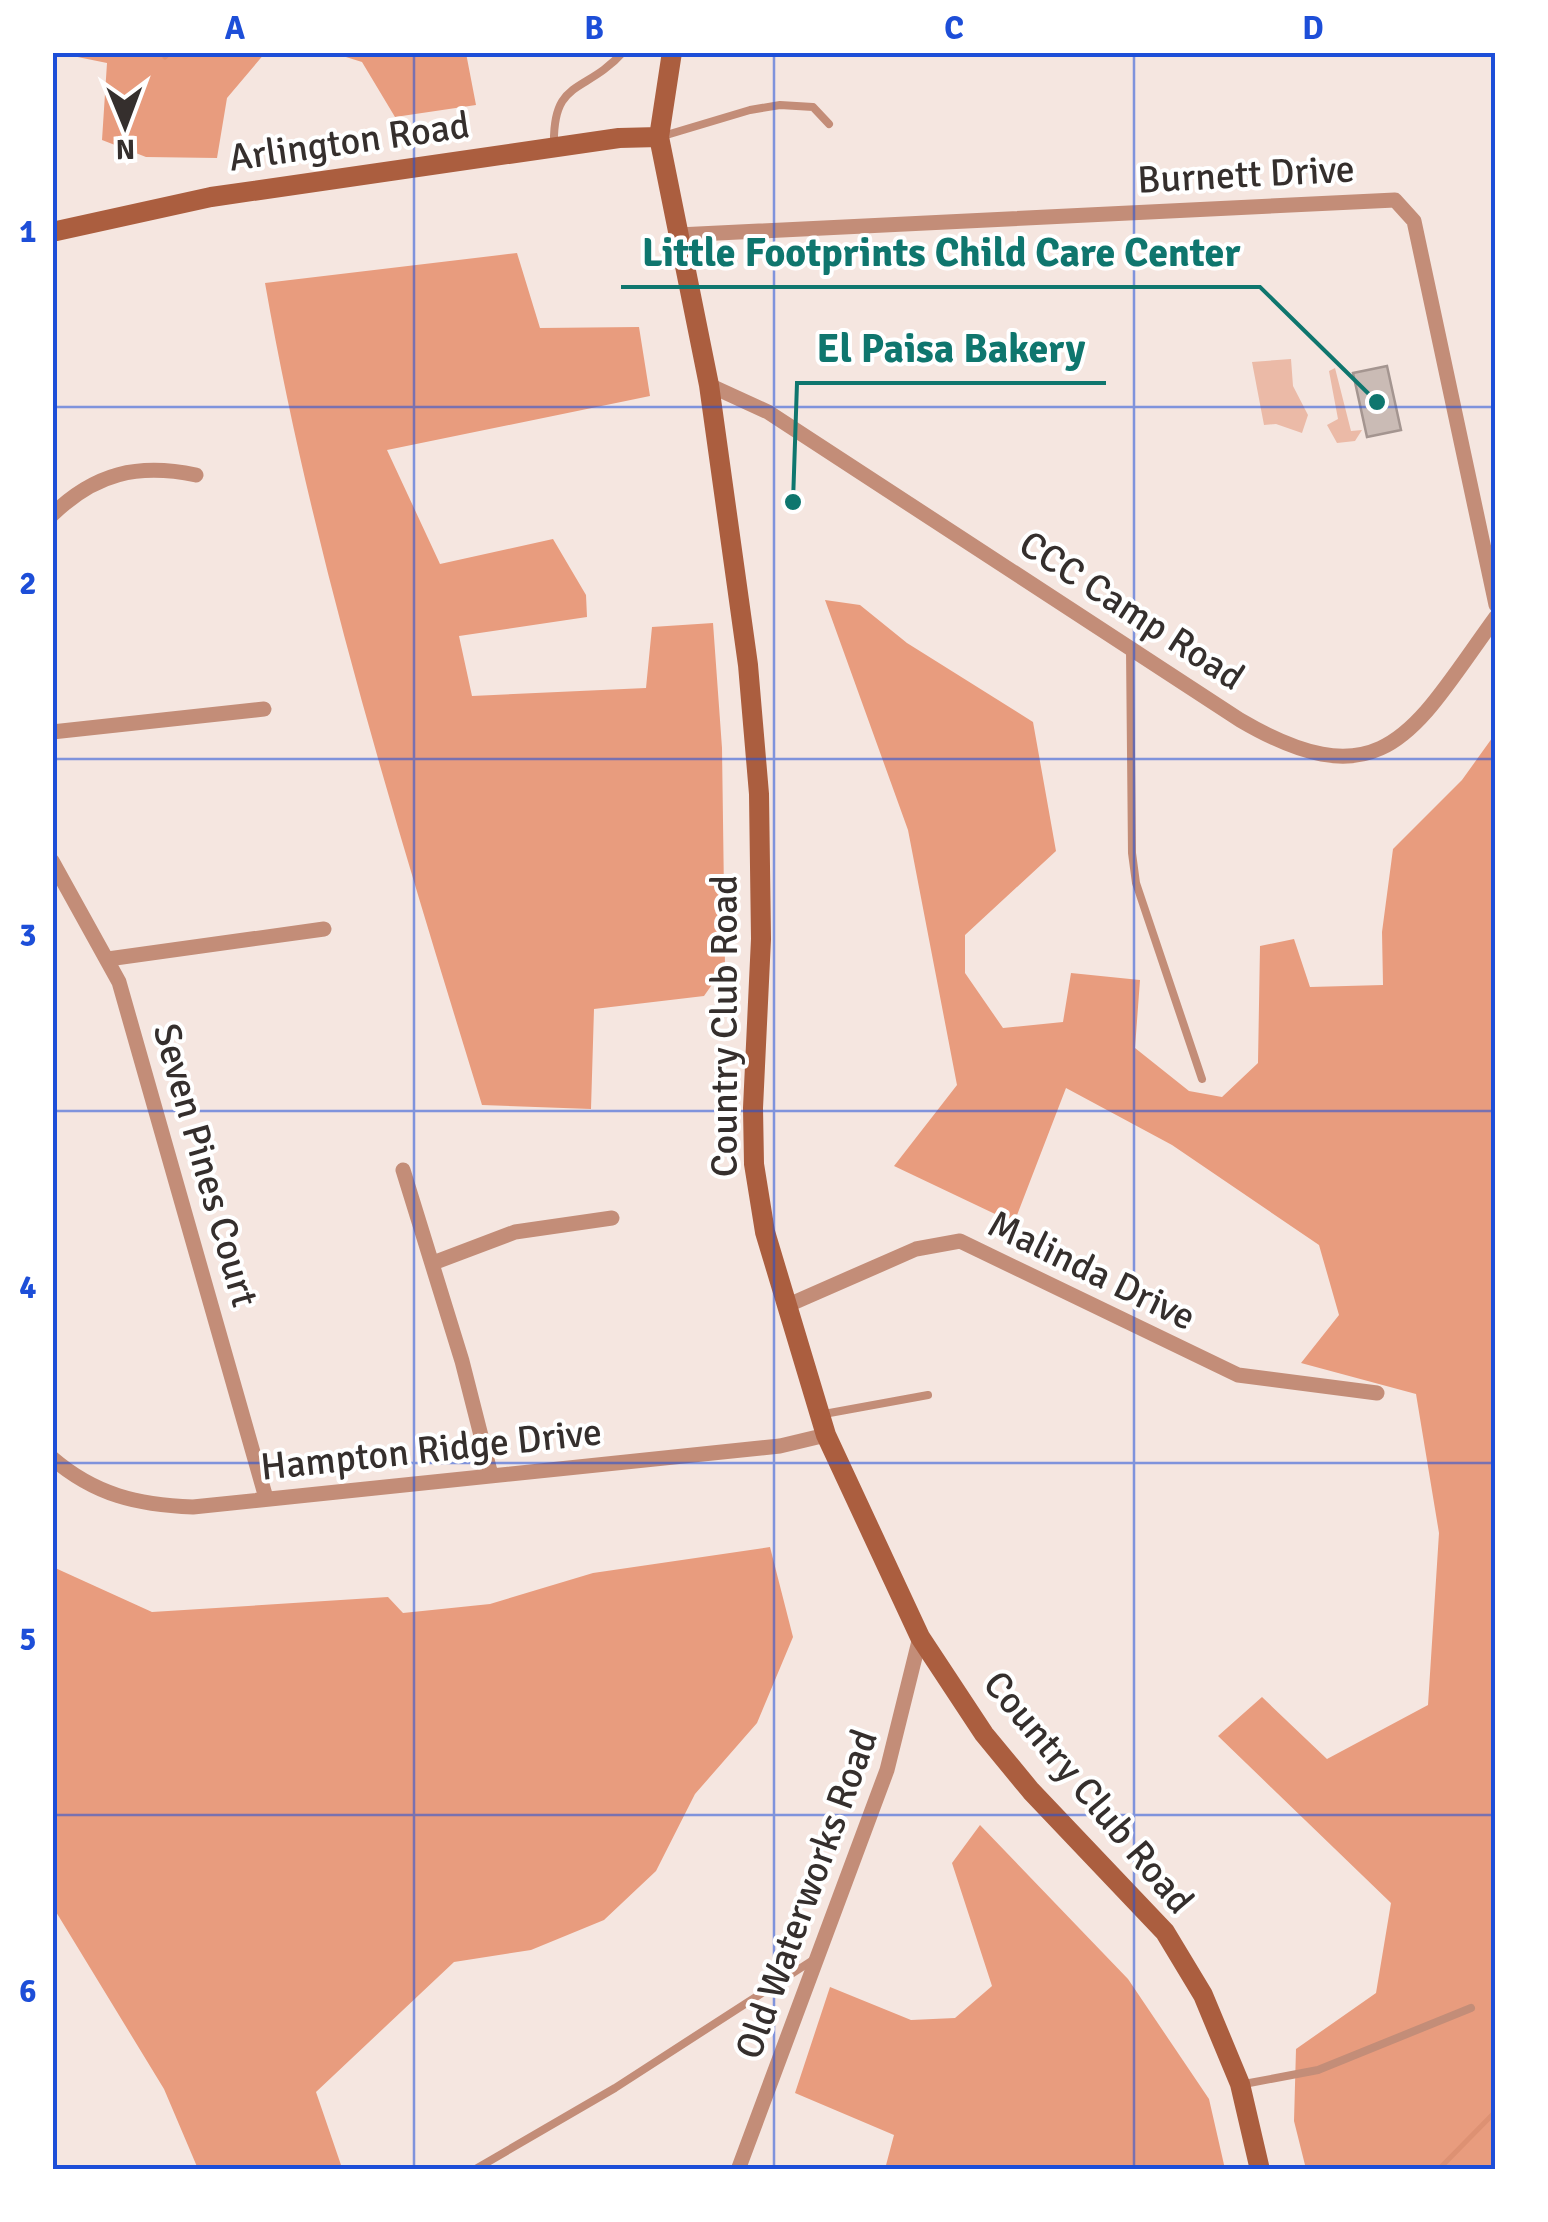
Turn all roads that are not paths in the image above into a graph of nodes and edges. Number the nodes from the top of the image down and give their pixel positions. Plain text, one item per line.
1 (623, 52) edge
2 (672, 52) edge
3 (829, 124) dead end
4 (659, 137) junction
5 (554, 147) junction
6 (52, 232) edge
7 (678, 235) junction
8 (709, 385) junction
9 (196, 475) dead end
10 (52, 515) edge
11 (1496, 605) edge
12 (1496, 617) edge
13 (1130, 650) junction
14 (264, 708) dead end
15 (52, 732) edge
16 (52, 861) edge
17 (324, 929) dead end
18 (108, 959) junction
19 (1202, 1079) dead end
20 (404, 1170) dead end
21 (612, 1218) dead end
22 (432, 1263) junction
23 (786, 1306) junction
24 (1376, 1394) dead end
25 (928, 1395) dead end
26 (823, 1425) junction
27 (52, 1458) edge
28 (491, 1474) junction
29 (266, 1498) junction
30 (920, 1636) junction
31 (817, 1958) junction
32 (1470, 2008) dead end
33 (1240, 2084) junction
34 (474, 2170) edge
35 (738, 2170) edge
36 (1260, 2170) edge

1 - 5 lane
2 - 4 street, Country Club Road
3 - 4 lane
4 - 5 street, Arlington Road
4 - 7 street, Country Club Road
5 - 6 street, Arlington Road
7 - 8 street, Country Club Road
7 - 11 street, Burnett Drive
8 - 13 street, CCC Camp Road
8 - 23 street, Country Club Road
9 - 10 street
12 - 13 street, CCC Camp Road
13 - 19 lane
14 - 15 street
16 - 18 street, Seven Pines Court
17 - 18 street
18 - 29 street, Seven Pines Court
20 - 22 street
21 - 22 street
22 - 28 street
23 - 24 street, Malinda Drive
23 - 26 street, Country Club Road
25 - 26 lane
26 - 28 street, Hampton Ridge Drive
26 - 30 street, Country Club Road
27 - 29 street, Hampton Ridge Drive
28 - 29 street, Hampton Ridge Drive
30 - 31 street, Old Waterworks Road
30 - 33 street, Country Club Road
31 - 34 lane
31 - 35 street, Old Waterworks Road
32 - 33 lane
33 - 36 street, Country Club Road

